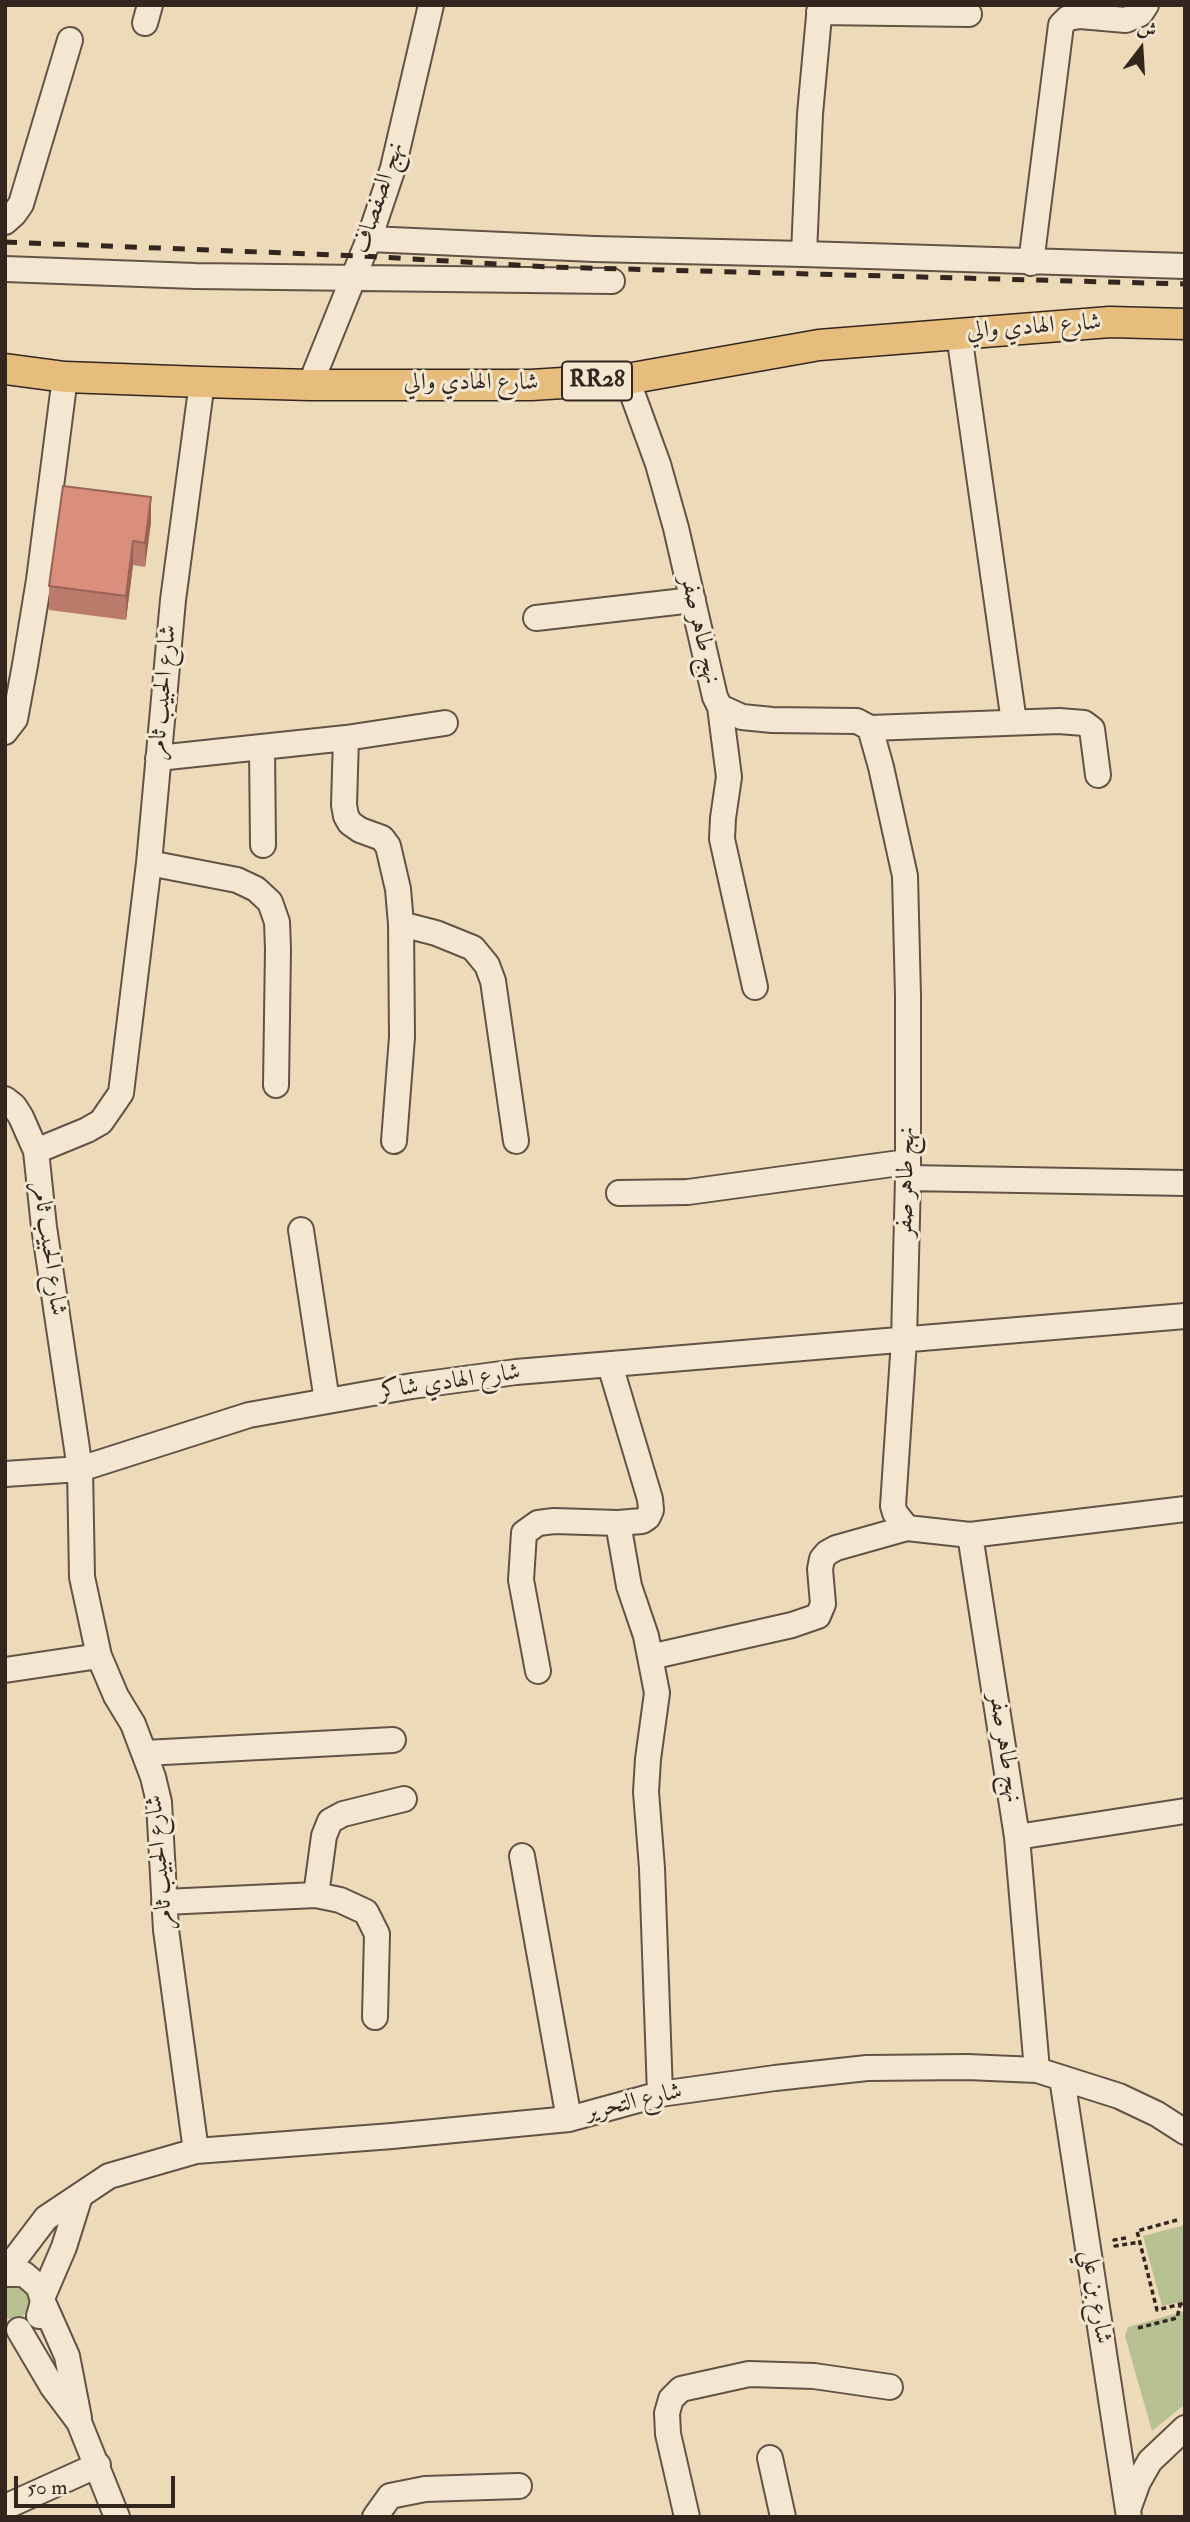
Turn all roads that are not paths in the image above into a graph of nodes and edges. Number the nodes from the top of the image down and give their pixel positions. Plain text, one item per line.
1 (431, 5) edge
2 (1146, 5) edge
3 (820, 8) edge
4 (969, 14) dead end
5 (71, 40) dead end
6 (5, 222) edge
7 (369, 239) junction
8 (804, 254) junction
9 (1031, 263) junction
10 (1185, 266) edge
11 (5, 269) edge
12 (354, 277) junction
13 (612, 281) dead end
14 (1185, 324) edge
15 (959, 334) junction
16 (5, 369) edge
17 (65, 377) junction
18 (627, 379) junction
19 (202, 382) junction
20 (310, 385) junction
21 (693, 600) junction
22 (536, 618) dead end
23 (720, 706) junction
24 (1014, 722) junction
25 (444, 723) dead end
26 (870, 728) junction
27 (5, 732) edge
28 (346, 738) junction
29 (262, 747) junction
30 (158, 758) junction
31 (1098, 775) dead end
32 (263, 845) dead end
33 (149, 863) junction
34 (401, 924) junction
35 (755, 987) dead end
36 (276, 1084) dead end
37 (5, 1098) edge
38 (394, 1141) dead end
39 (516, 1141) dead end
40 (36, 1151) junction
41 (907, 1170) junction
42 (1185, 1183) edge
43 (620, 1193) dead end
44 (300, 1230) dead end
45 (1185, 1316) edge
46 (904, 1340) junction
47 (610, 1365) junction
48 (327, 1401) junction
49 (80, 1469) junction
50 (5, 1474) edge
51 (1185, 1509) edge
52 (618, 1523) junction
53 (907, 1528) junction
54 (970, 1535) junction
55 (99, 1656) junction
56 (650, 1657) junction
57 (5, 1670) edge
58 (538, 1671) dead end
59 (393, 1740) dead end
60 (145, 1753) junction
61 (404, 1799) dead end
62 (1185, 1811) edge
63 (1017, 1837) junction
64 (522, 1856) dead end
65 (316, 1895) junction
66 (164, 1902) junction
67 (375, 2017) dead end
68 (1037, 2070) junction
69 (1062, 2078) junction
70 (660, 2094) junction
71 (569, 2119) junction
72 (1185, 2132) edge
73 (196, 2151) junction
74 (80, 2196) junction
75 (5, 2273) edge
76 (43, 2299) junction
77 (10, 2331) edge
78 (890, 2387) dead end
79 (79, 2422) junction
80 (1185, 2428) edge
81 (770, 2458) dead end
82 (98, 2465) junction
83 (519, 2486) dead end
84 (5, 2507) edge
85 (1123, 2515) edge
86 (117, 2517) edge
87 (375, 2517) edge
88 (687, 2517) edge
89 (783, 2517) edge

1 - 7 street, نهج الصفصاف
2 - 9 street
3 - 4 street
3 - 8 street
5 - 6 street
7 - 8 street
7 - 12 street, نهج الصفصاف
8 - 9 street
9 - 10 street
11 - 12 street
12 - 13 street
12 - 20 street, نهج الصفصاف
14 - 15 main road, شارع الهادي والي / RR28
15 - 18 main road, شارع الهادي والي / RR28
15 - 24 street
16 - 17 main road, شارع الهادي والي / RR28
17 - 19 main road, شارع الهادي والي / RR28
17 - 27 street
18 - 20 main road, شارع الهادي والي / RR28
18 - 21 street, نهج طاهر صفر
19 - 20 main road, شارع الهادي والي / RR28
19 - 30 street, شارع الحبيب ثامر
21 - 22 street
21 - 23 street, نهج طاهر صفر
23 - 26 street, نهج طاهر صفر
23 - 35 street
24 - 26 street
24 - 31 street
25 - 28 street
26 - 41 street, نهج طاهر صفر
28 - 29 street
28 - 34 street
29 - 30 street
29 - 32 street
30 - 33 street, شارع الحبيب ثامر
33 - 36 street
33 - 40 street, شارع الحبيب ثامر
34 - 38 street
34 - 39 street
37 - 40 street
40 - 49 street, شارع الحبيب ثامر
41 - 42 street
41 - 43 street
41 - 46 street, نهج طاهر صفر
44 - 48 street
45 - 46 street, شارع الهادي شاكر
46 - 47 street, شارع الهادي شاكر
46 - 53 street, نهج طاهر صفر
47 - 48 street, شارع الهادي شاكر
47 - 52 street
48 - 49 street, شارع الهادي شاكر
49 - 50 street, شارع الهادي شاكر
49 - 55 street, شارع الحبيب ثامر
51 - 54 street
52 - 56 street
52 - 58 street
53 - 54 street
53 - 56 street
54 - 63 street, نهج طاهر صفر
55 - 57 street
55 - 60 street, شارع الحبيب ثامر
56 - 70 street
59 - 60 street
60 - 66 street, شارع الحبيب ثامر
61 - 65 street
62 - 63 street
63 - 68 street, نهج طاهر صفر
64 - 71 street
65 - 66 street
65 - 67 street
66 - 73 street, شارع الحبيب ثامر
68 - 69 street, شارع التحرير
68 - 70 street, شارع التحرير
69 - 72 street, شارع التحرير
69 - 85 street, شارع بن علي
70 - 71 street, شارع التحرير
71 - 73 street, شارع التحرير
73 - 74 street, شارع التحرير
74 - 75 street, شارع التحرير
74 - 76 street
75 - 76 street
76 - 77 street
76 - 79 street
77 - 79 street
78 - 88 street
79 - 82 street
80 - 85 street
81 - 89 street
82 - 84 street
82 - 86 street
83 - 87 street

